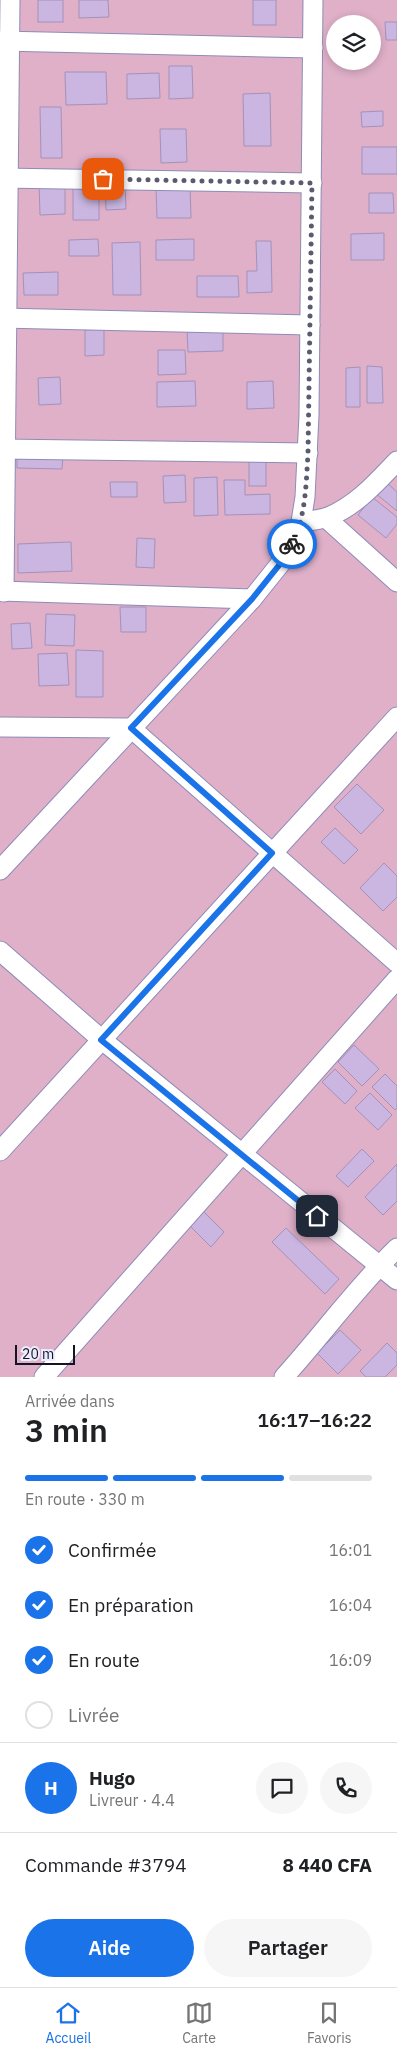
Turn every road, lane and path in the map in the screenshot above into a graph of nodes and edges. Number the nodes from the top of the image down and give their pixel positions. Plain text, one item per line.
1 (10, 0) edge
2 (313, 0) edge
3 (5, 41) edge
4 (313, 48) junction
5 (4, 178) edge
6 (312, 183) junction
7 (3, 318) edge
8 (310, 325) junction
9 (2, 449) edge
10 (308, 453) junction
11 (397, 460) edge
12 (326, 518) junction
13 (300, 522) junction
14 (397, 582) edge
15 (2, 592) edge
16 (252, 599) junction
17 (397, 717) edge
18 (0, 727) edge
19 (131, 728) junction
20 (272, 853) junction
21 (0, 870) edge
22 (0, 951) edge
23 (397, 963) edge
24 (397, 980) edge
25 (101, 1040) junction
26 (0, 1152) edge
27 (241, 1154) junction
28 (397, 1248) edge
29 (379, 1266) junction
30 (397, 1280) edge
31 (44, 1377) edge
32 (284, 1377) edge

1 - 3 street
2 - 4 street
3 - 4 street
3 - 5 street
4 - 6 street
5 - 6 street
5 - 7 street
6 - 8 street
7 - 8 street
7 - 9 street
8 - 10 street
9 - 10 street
9 - 15 street
10 - 13 street
11 - 12 street
12 - 13 street
12 - 14 street
13 - 16 street
15 - 16 street
16 - 19 street
17 - 20 street
18 - 19 street
19 - 20 street
19 - 21 street
20 - 23 street
20 - 25 street
22 - 25 street
24 - 27 street
25 - 26 street
25 - 27 street
27 - 29 street
27 - 31 street
28 - 29 street
29 - 30 street
29 - 32 street

